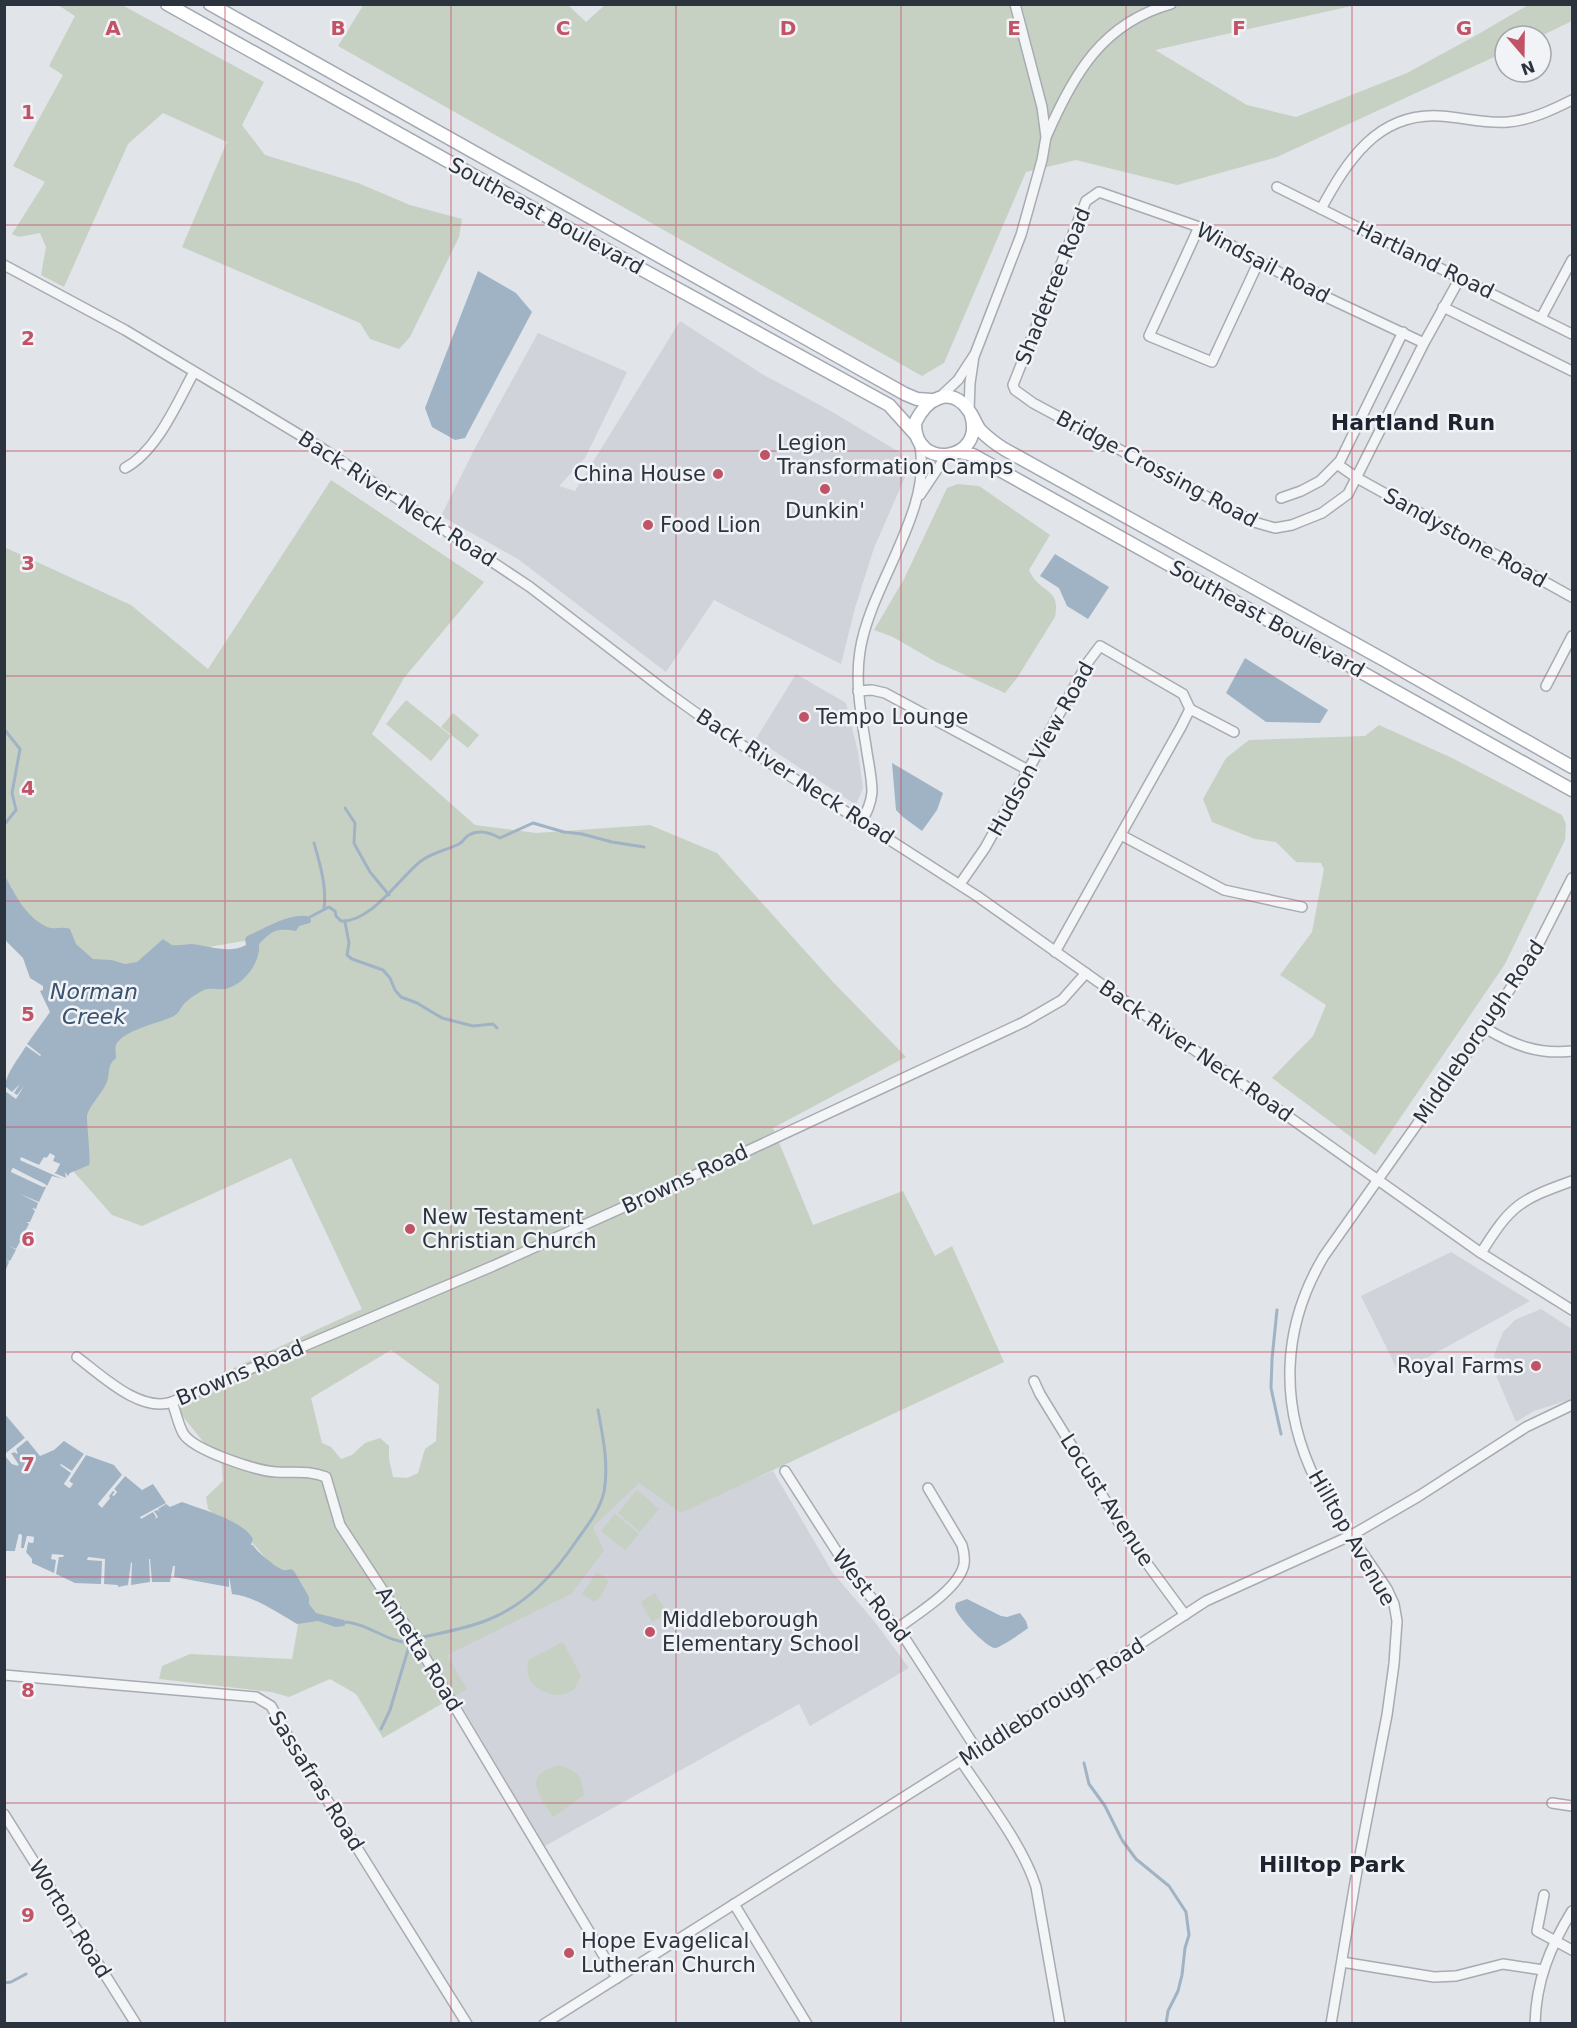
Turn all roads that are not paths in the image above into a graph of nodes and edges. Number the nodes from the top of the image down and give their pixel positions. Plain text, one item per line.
1 (167, 4) edge
2 (210, 4) edge
3 (1015, 4) edge
4 (1171, 4) edge
5 (1572, 100) edge
6 (1046, 137) junction
7 (1277, 187) dead end
8 (1099, 192) joint
9 (1321, 209) junction
10 (1198, 227) junction
11 (1572, 260) edge
12 (1259, 261) junction
13 (4, 265) edge
14 (1460, 278) junction
15 (1443, 308) junction
16 (1541, 318) junction
17 (1403, 332) junction
18 (1572, 334) edge
19 (1424, 343) junction
20 (975, 354) junction
21 (1572, 371) edge
22 (194, 372) junction
23 (1013, 385) joint
24 (935, 399) junction
25 (970, 413) junction
26 (918, 439) junction
27 (959, 452) junction
28 (946, 456) junction
29 (1338, 464) junction
30 (125, 468) dead end
31 (1357, 478) junction
32 (1281, 498) dead end
33 (917, 499) junction
34 (1572, 597) edge
35 (1572, 636) edge
36 (1546, 686) dead end
37 (858, 691) junction
38 (1190, 709) junction
39 (1234, 732) dead end
40 (1549, 753) junction
41 (1572, 760) edge
42 (1572, 767) edge
43 (1028, 770) junction
44 (1559, 782) junction
45 (1572, 790) edge
46 (1572, 797) edge
47 (861, 822) junction
48 (1121, 835) junction
49 (1572, 878) edge
50 (960, 884) junction
51 (1302, 907) dead end
52 (1055, 952) junction
53 (1086, 973) junction
54 (1485, 1028) junction
55 (1572, 1051) edge
56 (1377, 1180) junction
57 (1572, 1181) edge
58 (1480, 1253) junction
59 (1572, 1310) edge
60 (77, 1357) dead end
61 (1034, 1382) dead end
62 (172, 1402) junction
63 (1572, 1405) edge
64 (785, 1471) dead end
65 (928, 1488) dead end
66 (1352, 1535) junction
67 (1185, 1615) junction
68 (898, 1628) junction
69 (4, 1675) edge
70 (977, 1750) junction
71 (961, 1761) junction
72 (1552, 1803) dead end
73 (1572, 1806) edge
74 (4, 1814) edge
75 (1544, 1895) dead end
76 (734, 1904) junction
77 (1572, 1911) edge
78 (1555, 1942) junction
79 (1572, 1950) edge
80 (1342, 1962) junction
81 (1543, 1970) junction
82 (617, 1978) junction
83 (556, 2020) edge
84 (136, 2024) edge
85 (467, 2024) edge
86 (544, 2024) edge
87 (807, 2024) edge
88 (1060, 2024) edge
89 (1331, 2024) edge
90 (1535, 2024) edge

1 - 26 main road, Southeast Boulevard
2 - 24 main road, Southeast Boulevard
3 - 6 street
4 - 6 street
5 - 9 street
6 - 20 street
7 - 9 street, Hartland Road
8 - 10 street, Windsail Road
8 - 23 street, Shadetree Road
9 - 14 street, Hartland Road
10 - 12 street, Windsail Road
10 - 12 street
11 - 16 street
12 - 17 street, Windsail Road
13 - 22 street, Back River Neck Road
14 - 15 street, Bridge Crossing Road
14 - 16 street, Hartland Road
15 - 19 street, Bridge Crossing Road
15 - 21 street
16 - 18 street, Hartland Road
17 - 19 street, Windsail Road
17 - 29 street
19 - 31 street, Bridge Crossing Road
20 - 24 street
20 - 25 street
22 - 30 street
22 - 47 street, Back River Neck Road
23 - 31 street, Bridge Crossing Road
24 - 25 main road
24 - 26 main road
25 - 27 main road
25 - 40 main road, Southeast Boulevard
26 - 28 main road
26 - 33 street
27 - 28 main road
27 - 44 main road, Southeast Boulevard
28 - 33 street
29 - 31 street, Sandystone Road
29 - 32 street
31 - 34 street, Sandystone Road
33 - 37 street
35 - 36 street
37 - 43 street
37 - 47 street
38 - 39 street, Hudson View Road
38 - 43 street, Hudson View Road
38 - 48 street
40 - 41 main road
40 - 42 main road, Southeast Boulevard
43 - 50 street, Hudson View Road
44 - 45 main road, Southeast Boulevard
44 - 46 main road
47 - 50 street, Back River Neck Road
48 - 51 street
48 - 52 street
49 - 54 street, Middleborough Road
50 - 52 street, Back River Neck Road
52 - 53 street, Back River Neck Road
53 - 56 street, Back River Neck Road
53 - 62 street, Browns Road
54 - 55 street
54 - 56 street, Middleborough Road
56 - 58 street, Back River Neck Road
56 - 66 street, Hilltop Avenue
57 - 58 street
58 - 59 street, Back River Neck Road
60 - 62 street, Browns Road
61 - 67 street, Locust Avenue
62 - 82 street, Annetta Road
63 - 66 street, Middleborough Road
64 - 68 street, West Road
65 - 68 street
66 - 67 street, Middleborough Road
66 - 80 street, Hilltop Avenue
67 - 70 street, Middleborough Road
68 - 70 street, West Road
69 - 85 street, Sassafras Road
70 - 71 street, Middleborough Road
71 - 76 street, Middleborough Road
71 - 88 street
72 - 73 street
74 - 84 street, Worton Road
75 - 78 street
76 - 82 street, Middleborough Road
76 - 87 street
77 - 78 street
78 - 79 street
78 - 81 street
80 - 81 street
80 - 89 street, Hilltop Avenue
81 - 90 street
82 - 83 street, Middleborough Road
83 - 86 street, Middleborough Road

